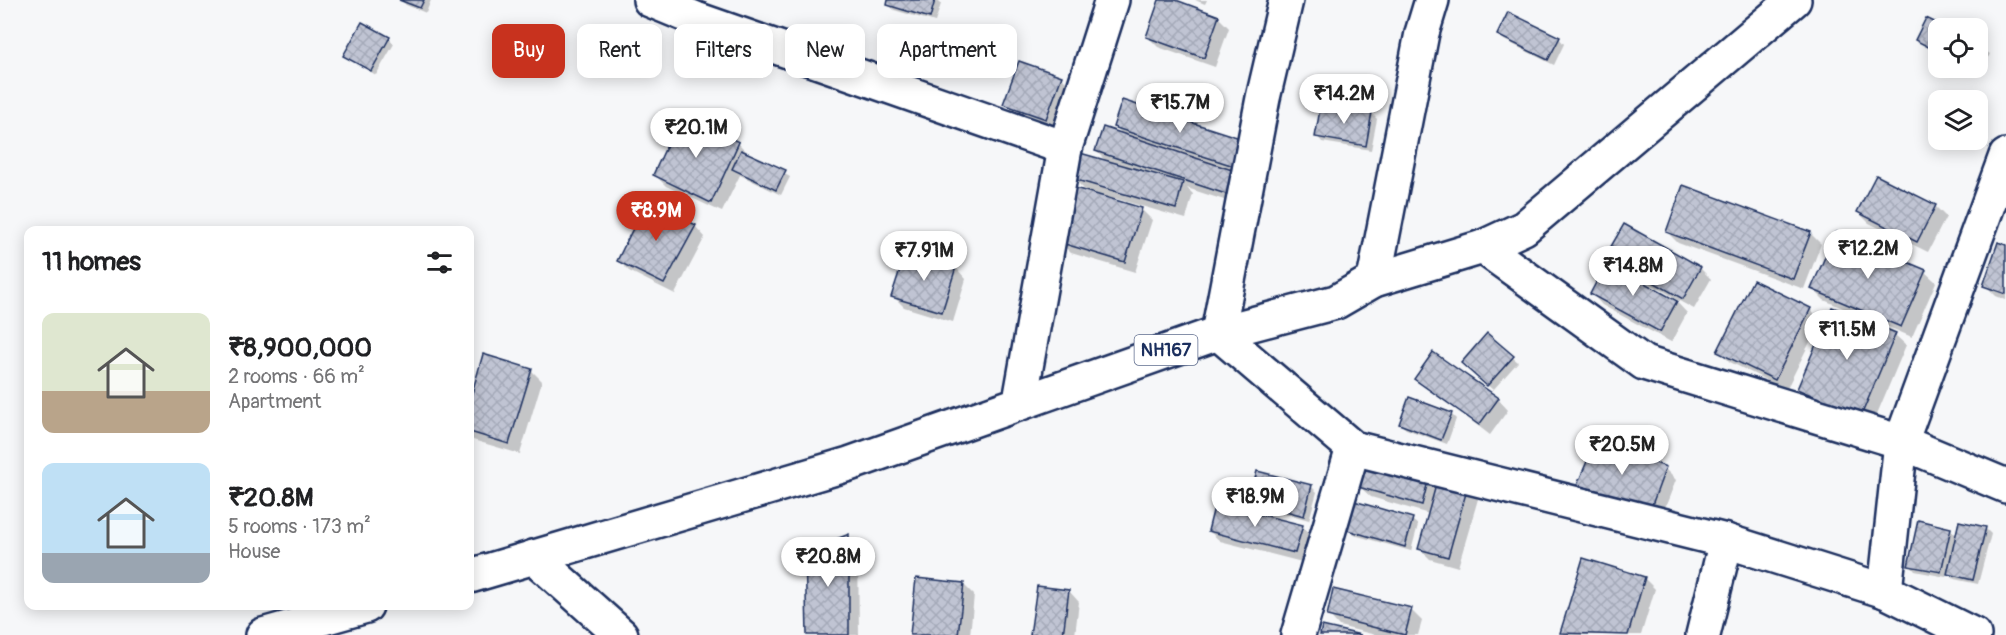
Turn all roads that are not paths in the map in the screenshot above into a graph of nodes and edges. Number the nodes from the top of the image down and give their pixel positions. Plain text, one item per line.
1 (650, 0) edge
2 (1112, 0) edge
3 (1286, 0) edge
4 (1432, 0) edge
5 (1794, 0) edge
6 (1065, 148) junction
7 (2006, 156) edge
8 (1483, 247) junction
9 (1374, 280) junction
10 (1218, 333) junction
11 (1020, 401) junction
12 (1901, 442) junction
13 (1353, 448) junction
14 (2006, 486) edge
15 (1726, 541) junction
16 (534, 557) junction
17 (474, 575) edge
18 (1885, 591) junction
19 (352, 610) edge
20 (263, 635) edge
21 (621, 635) edge
22 (1298, 635) edge
23 (1703, 635) edge
24 (1974, 635) edge

1 - 6 main road
2 - 6 main road
3 - 10 main road
4 - 9 main road
5 - 8 main road, NH167
6 - 11 main road
7 - 12 main road
8 - 9 main road, NH167
8 - 12 main road
9 - 10 main road, NH167
10 - 11 main road, NH167
10 - 13 main road
11 - 16 main road, NH167
12 - 14 main road
12 - 18 main road
13 - 15 main road
13 - 22 main road
15 - 18 main road
15 - 23 main road
16 - 17 main road, NH167
16 - 21 main road
18 - 24 main road
19 - 20 main road

